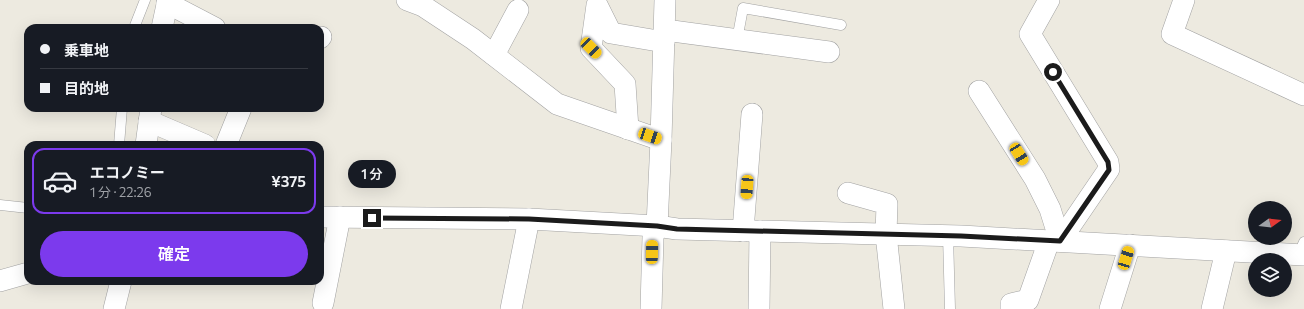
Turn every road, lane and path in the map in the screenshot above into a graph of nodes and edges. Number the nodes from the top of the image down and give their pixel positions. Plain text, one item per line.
1 (145, 0) edge
2 (665, 0) edge
3 (1049, 0) edge
4 (1184, 0) edge
5 (167, 2) edge
6 (418, 2) edge
7 (518, 10) dead end
8 (136, 24) edge
9 (163, 24) edge
10 (208, 24) edge
11 (841, 25) dead end
12 (664, 36) junction
13 (737, 40) junction
14 (829, 52) dead end
15 (494, 55) junction
16 (978, 91) dead end
17 (1304, 95) edge
18 (122, 112) edge
19 (239, 112) edge
20 (752, 114) dead end
21 (150, 115) edge
22 (628, 129) junction
23 (662, 140) junction
24 (119, 141) edge
25 (147, 141) edge
26 (198, 141) edge
27 (228, 141) edge
28 (848, 193) dead end
29 (0, 206) edge
30 (24, 208) edge
31 (330, 217) edge
32 (529, 219) junction
33 (657, 226) junction
34 (752, 231) junction
35 (886, 234) junction
36 (948, 235) junction
37 (1055, 241) junction
38 (1130, 245) junction
39 (1226, 251) junction
40 (1302, 251) edge
41 (24, 274) edge
42 (0, 281) edge
43 (323, 303) dead end
44 (511, 309) edge
45 (651, 309) edge
46 (759, 309) edge
47 (894, 309) edge
48 (950, 309) edge
49 (1011, 309) edge
50 (1110, 309) edge
51 (1212, 309) edge

1 - 8 lane
2 - 12 street
3 - 37 street
4 - 17 street
5 - 9 street
5 - 10 street
6 - 15 street
7 - 15 street
11 - 13 lane
12 - 13 street
12 - 22 street
12 - 23 street
13 - 14 street
15 - 22 street
16 - 37 street
18 - 24 lane
19 - 27 street
20 - 34 street
21 - 25 street
21 - 26 street
22 - 23 street
23 - 33 street
28 - 35 street
29 - 30 lane
31 - 32 street
31 - 43 street
32 - 33 street
32 - 44 street
33 - 34 street
33 - 45 street
34 - 35 street
34 - 46 street
35 - 36 street
35 - 47 street
36 - 37 street
36 - 48 lane
37 - 38 street
37 - 49 street
38 - 39 street
38 - 50 street
39 - 40 street
39 - 51 street
41 - 42 street

